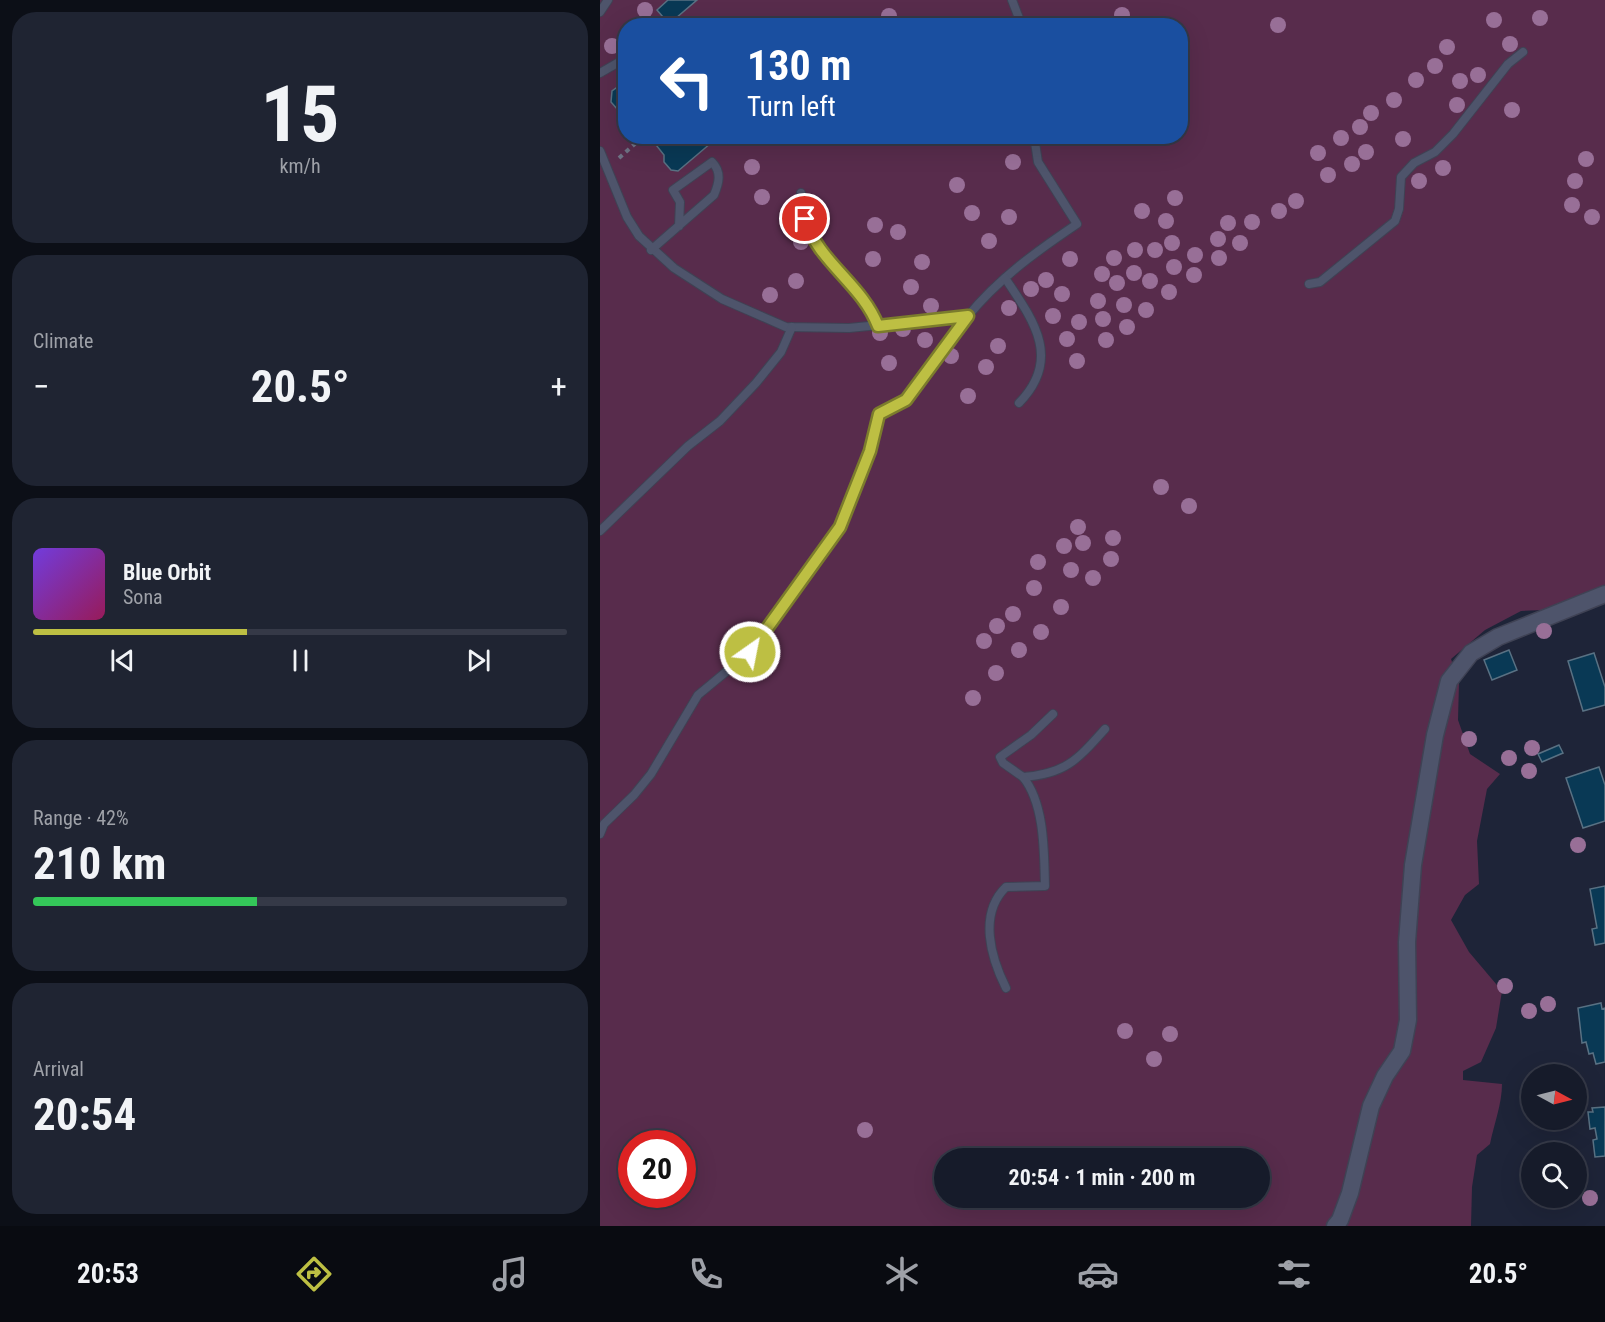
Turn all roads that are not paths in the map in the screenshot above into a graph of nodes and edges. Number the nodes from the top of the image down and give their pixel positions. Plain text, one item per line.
1 (608, 0) edge
2 (1012, 0) edge
3 (600, 12) edge
4 (1019, 18) edge
5 (1523, 52) dead end
6 (618, 63) edge
7 (600, 73) edge
8 (1035, 144) edge
9 (600, 152) edge
10 (801, 193) dead end
11 (679, 226) junction
12 (651, 250) junction
13 (1005, 278) junction
14 (1310, 284) dead end
15 (968, 316) junction
16 (878, 326) junction
17 (792, 327) junction
18 (1019, 403) dead end
19 (600, 531) edge
20 (1605, 594) edge
21 (1053, 714) dead end
22 (1105, 729) dead end
23 (1023, 777) junction
24 (600, 834) edge
25 (1006, 988) dead end
26 (1335, 1226) edge

1 - 3 lane
2 - 4 lane
5 - 14 lane
6 - 7 lane
8 - 13 lane
9 - 12 lane
10 - 16 lane
11 - 11 lane
11 - 12 lane
12 - 17 lane
13 - 15 lane
13 - 18 lane
15 - 16 lane
15 - 24 lane
16 - 17 lane
17 - 19 lane
20 - 26 street
21 - 23 lane
22 - 23 lane
23 - 25 lane

